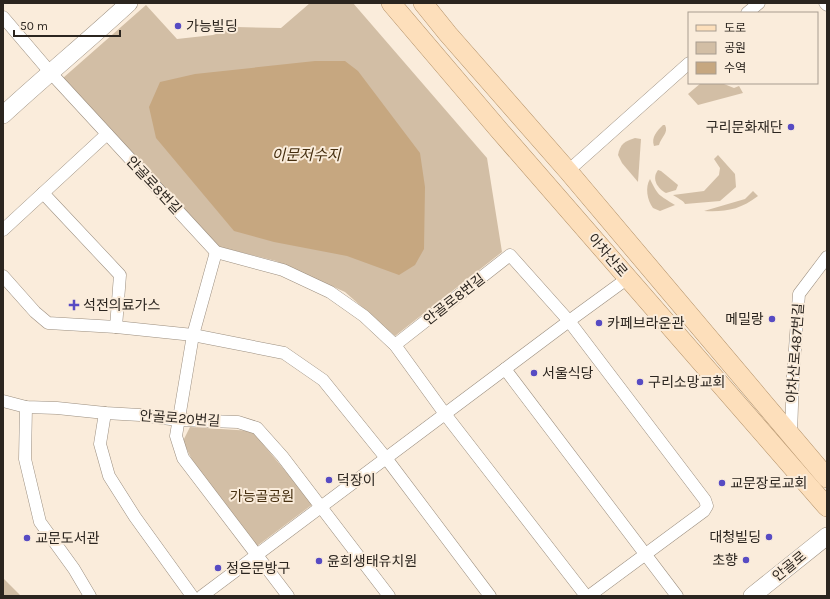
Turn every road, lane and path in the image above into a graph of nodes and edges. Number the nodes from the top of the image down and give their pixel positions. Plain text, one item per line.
1 (129, 3) edge
2 (391, 3) edge
3 (423, 3) edge
4 (758, 3) edge
5 (748, 12) edge
6 (3, 17) edge
7 (688, 64) edge
8 (50, 72) junction
9 (3, 115) edge
10 (107, 134) junction
11 (568, 170) junction
12 (43, 193) junction
13 (3, 230) edge
14 (216, 252) junction
15 (827, 257) edge
16 (3, 276) edge
17 (628, 278) junction
18 (569, 321) junction
19 (116, 327) junction
20 (194, 335) junction
21 (395, 345) junction
22 (505, 369) junction
23 (3, 400) edge
24 (26, 407) junction
25 (105, 413) junction
26 (445, 414) junction
27 (178, 420) junction
28 (790, 434) junction
29 (386, 458) junction
30 (827, 478) edge
31 (827, 506) edge
32 (321, 507) junction
33 (827, 536) edge
34 (257, 555) junction
35 (645, 555) junction
36 (90, 596) edge
37 (192, 596) edge
38 (202, 596) edge
39 (288, 596) edge
40 (389, 596) edge
41 (490, 596) edge
42 (586, 596) edge
43 (589, 596) edge
44 (677, 596) edge
45 (752, 596) edge

1 - 8 street
2 - 17 main road, 아차산로
3 - 11 main road, 아차산로
4 - 5 street
6 - 8 street, 안골로8번길
7 - 11 street
8 - 9 street
8 - 10 street, 안골로8번길
10 - 12 street
10 - 14 street, 안골로8번길
11 - 28 main road, 아차산로
12 - 13 street
12 - 19 street
14 - 20 street
14 - 21 street
15 - 28 street, 아차산로487번길
16 - 19 street
17 - 18 street
17 - 31 main road, 아차산로
18 - 21 street, 안골로8번길
18 - 22 street
18 - 35 street
19 - 20 street
20 - 27 street
20 - 29 street
21 - 26 street
22 - 26 street
22 - 35 street
23 - 24 street, 안골로20번길
24 - 25 street, 안골로20번길
24 - 36 street
25 - 27 street, 안골로20번길
25 - 37 street
26 - 29 street
26 - 42 street
27 - 32 street, 안골로20번길
27 - 34 street
28 - 30 main road, 아차산로
29 - 32 street
29 - 41 street
32 - 34 street
32 - 40 street, 안골로20번길
33 - 45 street, 안골로
34 - 38 street
34 - 39 street
35 - 43 street
35 - 44 street

